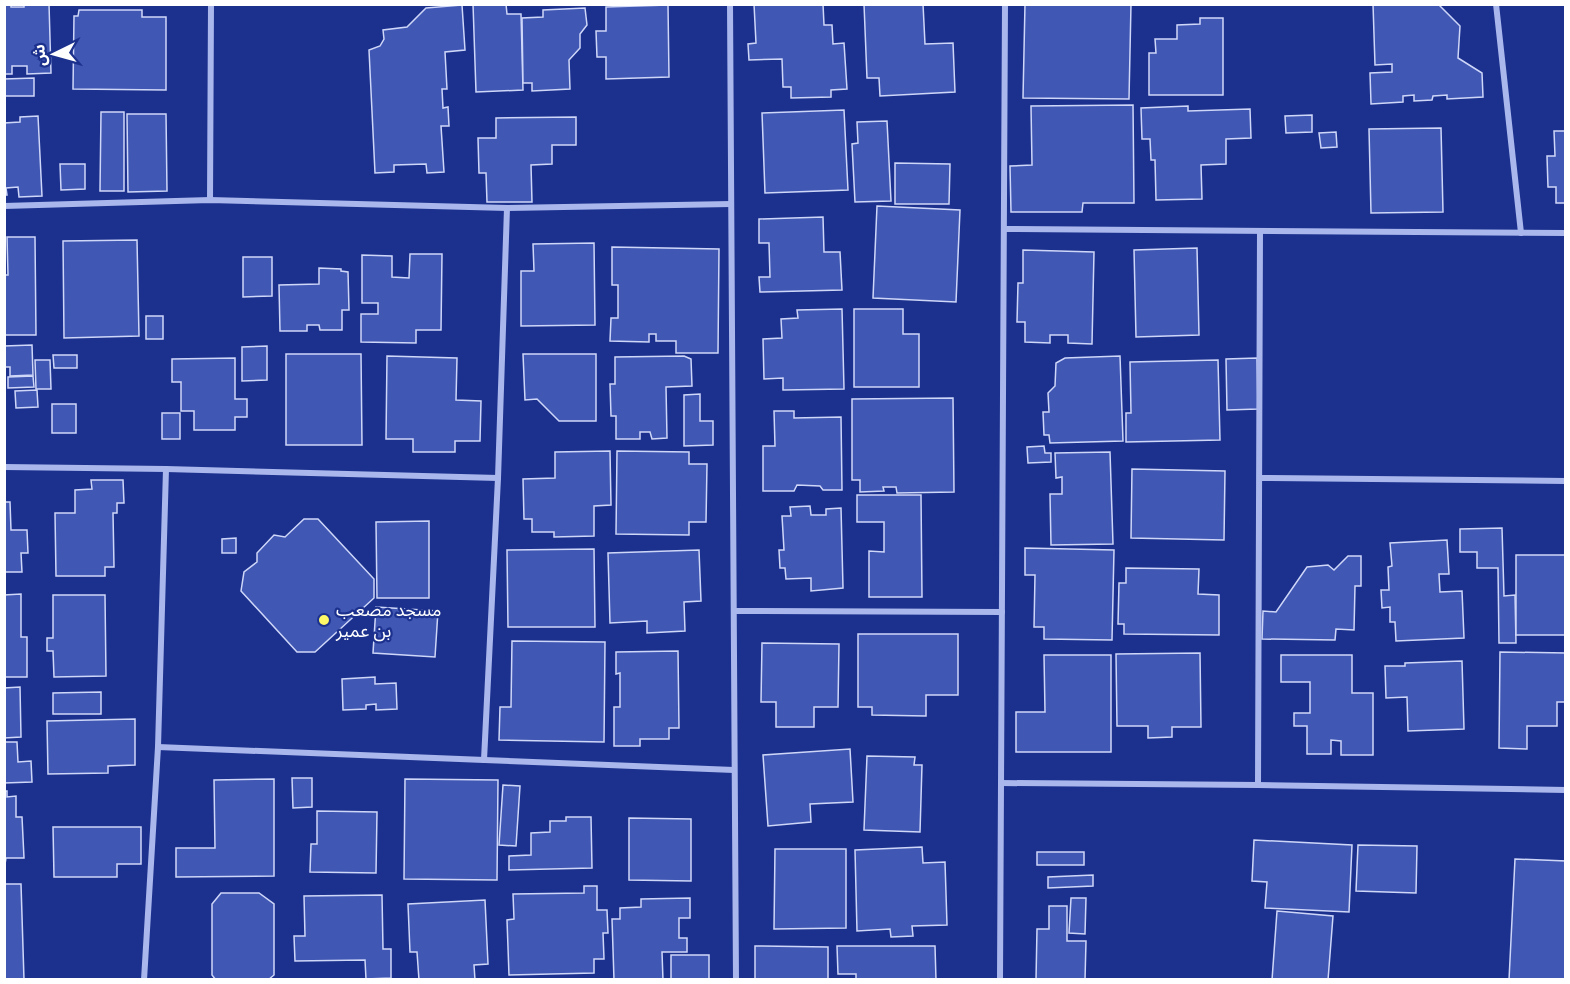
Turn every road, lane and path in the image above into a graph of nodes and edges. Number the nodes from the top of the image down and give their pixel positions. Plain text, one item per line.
1 (211, 4) edge
2 (730, 4) edge
3 (1005, 4) edge
4 (1496, 4) edge
5 (210, 200) junction
6 (731, 204) junction
7 (4, 206) edge
8 (507, 208) junction
9 (1004, 229) junction
10 (1260, 232) junction
11 (1521, 233) junction
12 (1566, 233) edge
13 (4, 467) edge
14 (166, 469) junction
15 (498, 478) junction
16 (1260, 478) junction
17 (1566, 481) edge
18 (734, 611) junction
19 (1002, 612) junction
20 (158, 747) junction
21 (484, 760) junction
22 (734, 770) junction
23 (1001, 783) junction
24 (1258, 785) junction
25 (1566, 790) edge
26 (144, 980) edge
27 (736, 980) edge
28 (1000, 980) edge

1 - 5 street
2 - 6 street
3 - 9 street
4 - 11 street
5 - 7 street
5 - 8 street
6 - 8 street
6 - 18 street
8 - 15 street
9 - 10 street
9 - 19 street
10 - 11 street
10 - 16 street
11 - 12 street
13 - 14 street
14 - 15 street
14 - 20 street
15 - 21 street
16 - 17 street
16 - 24 street
18 - 19 street
18 - 22 street
19 - 23 street
20 - 21 street
20 - 26 street
21 - 22 street
22 - 27 street
23 - 24 street
23 - 28 street
24 - 25 street

